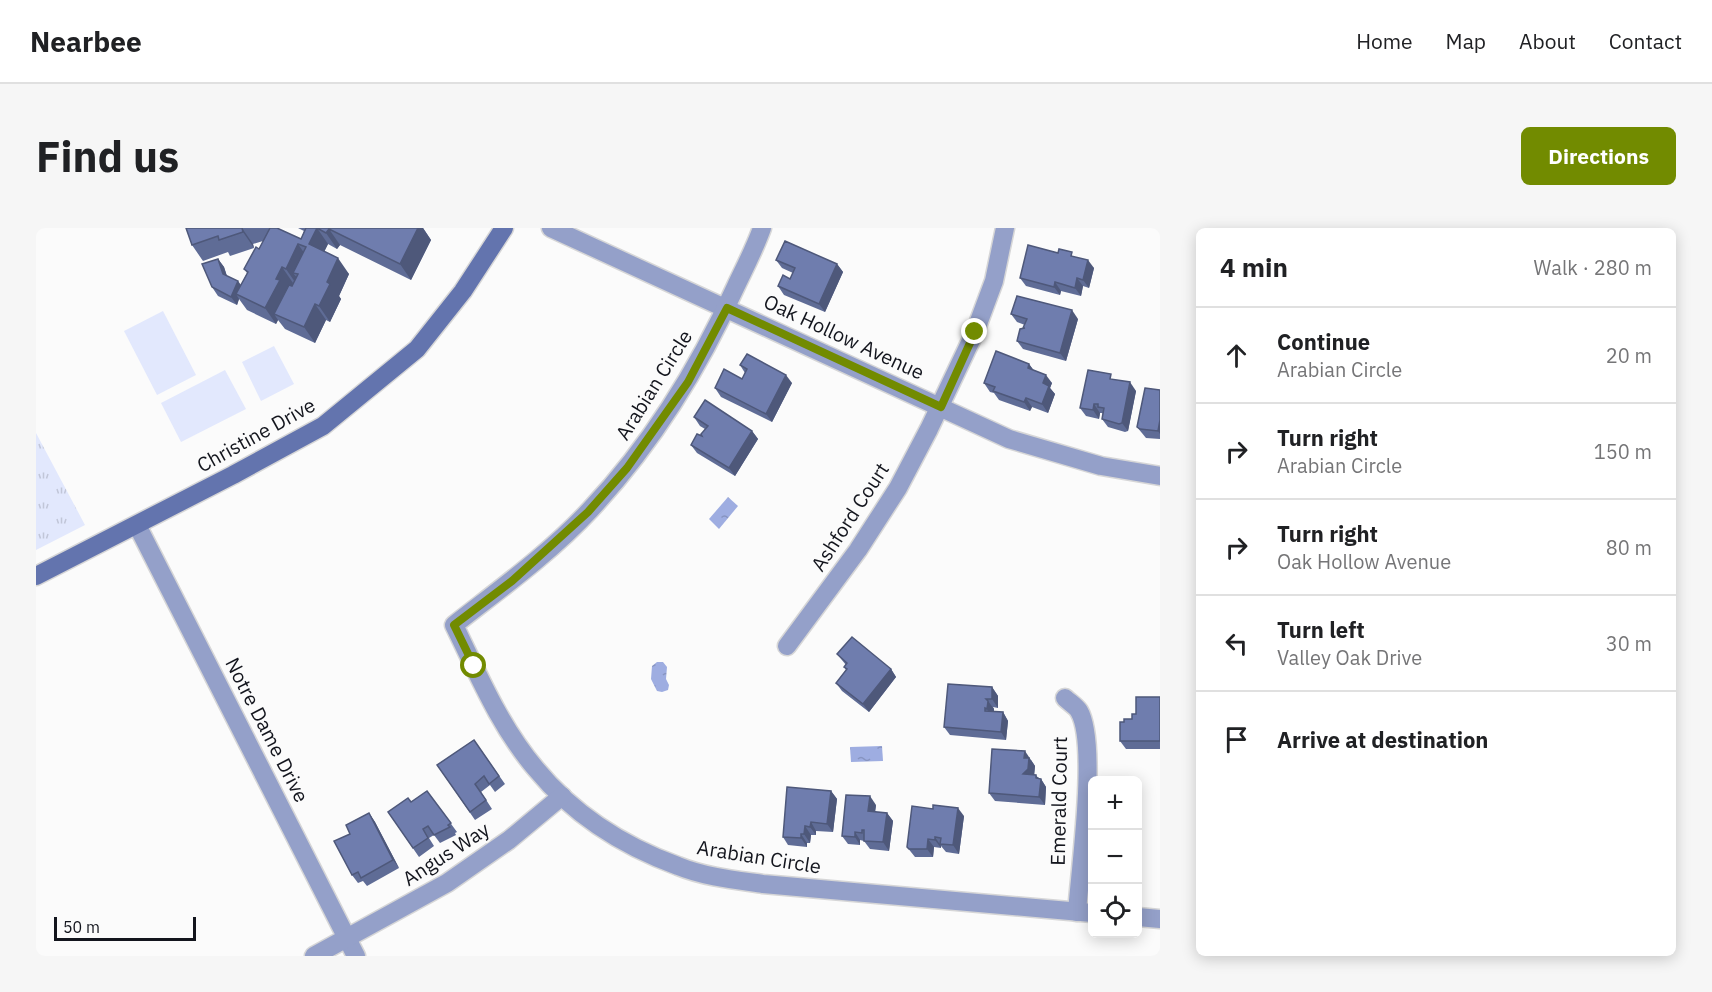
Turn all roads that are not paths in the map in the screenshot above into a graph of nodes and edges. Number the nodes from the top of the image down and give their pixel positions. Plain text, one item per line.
1 (504, 228) edge
2 (551, 228) edge
3 (762, 228) edge
4 (1005, 228) edge
5 (727, 308) junction
6 (941, 407) junction
7 (1160, 476) edge
8 (137, 525) junction
9 (36, 576) edge
10 (787, 646) dead end
11 (1065, 698) dead end
12 (562, 796) junction
13 (1084, 912) edge
14 (1142, 917) edge
15 (1160, 919) edge
16 (347, 938) junction
17 (314, 956) edge
18 (356, 956) edge

1 - 8 street, Christine Drive
2 - 5 street, Oak Hollow Avenue
3 - 5 street
4 - 6 street, Ashford Court
5 - 6 street, Oak Hollow Avenue
5 - 12 street, Arabian Circle
6 - 7 street, Oak Hollow Avenue
6 - 10 street, Ashford Court
8 - 9 street, Christine Drive
8 - 16 street, Notre Dame Drive
11 - 13 street, Emerald Court
12 - 13 street, Arabian Circle
12 - 16 street, Angus Way
14 - 15 street
16 - 17 street, Angus Way
16 - 18 street, Notre Dame Drive

